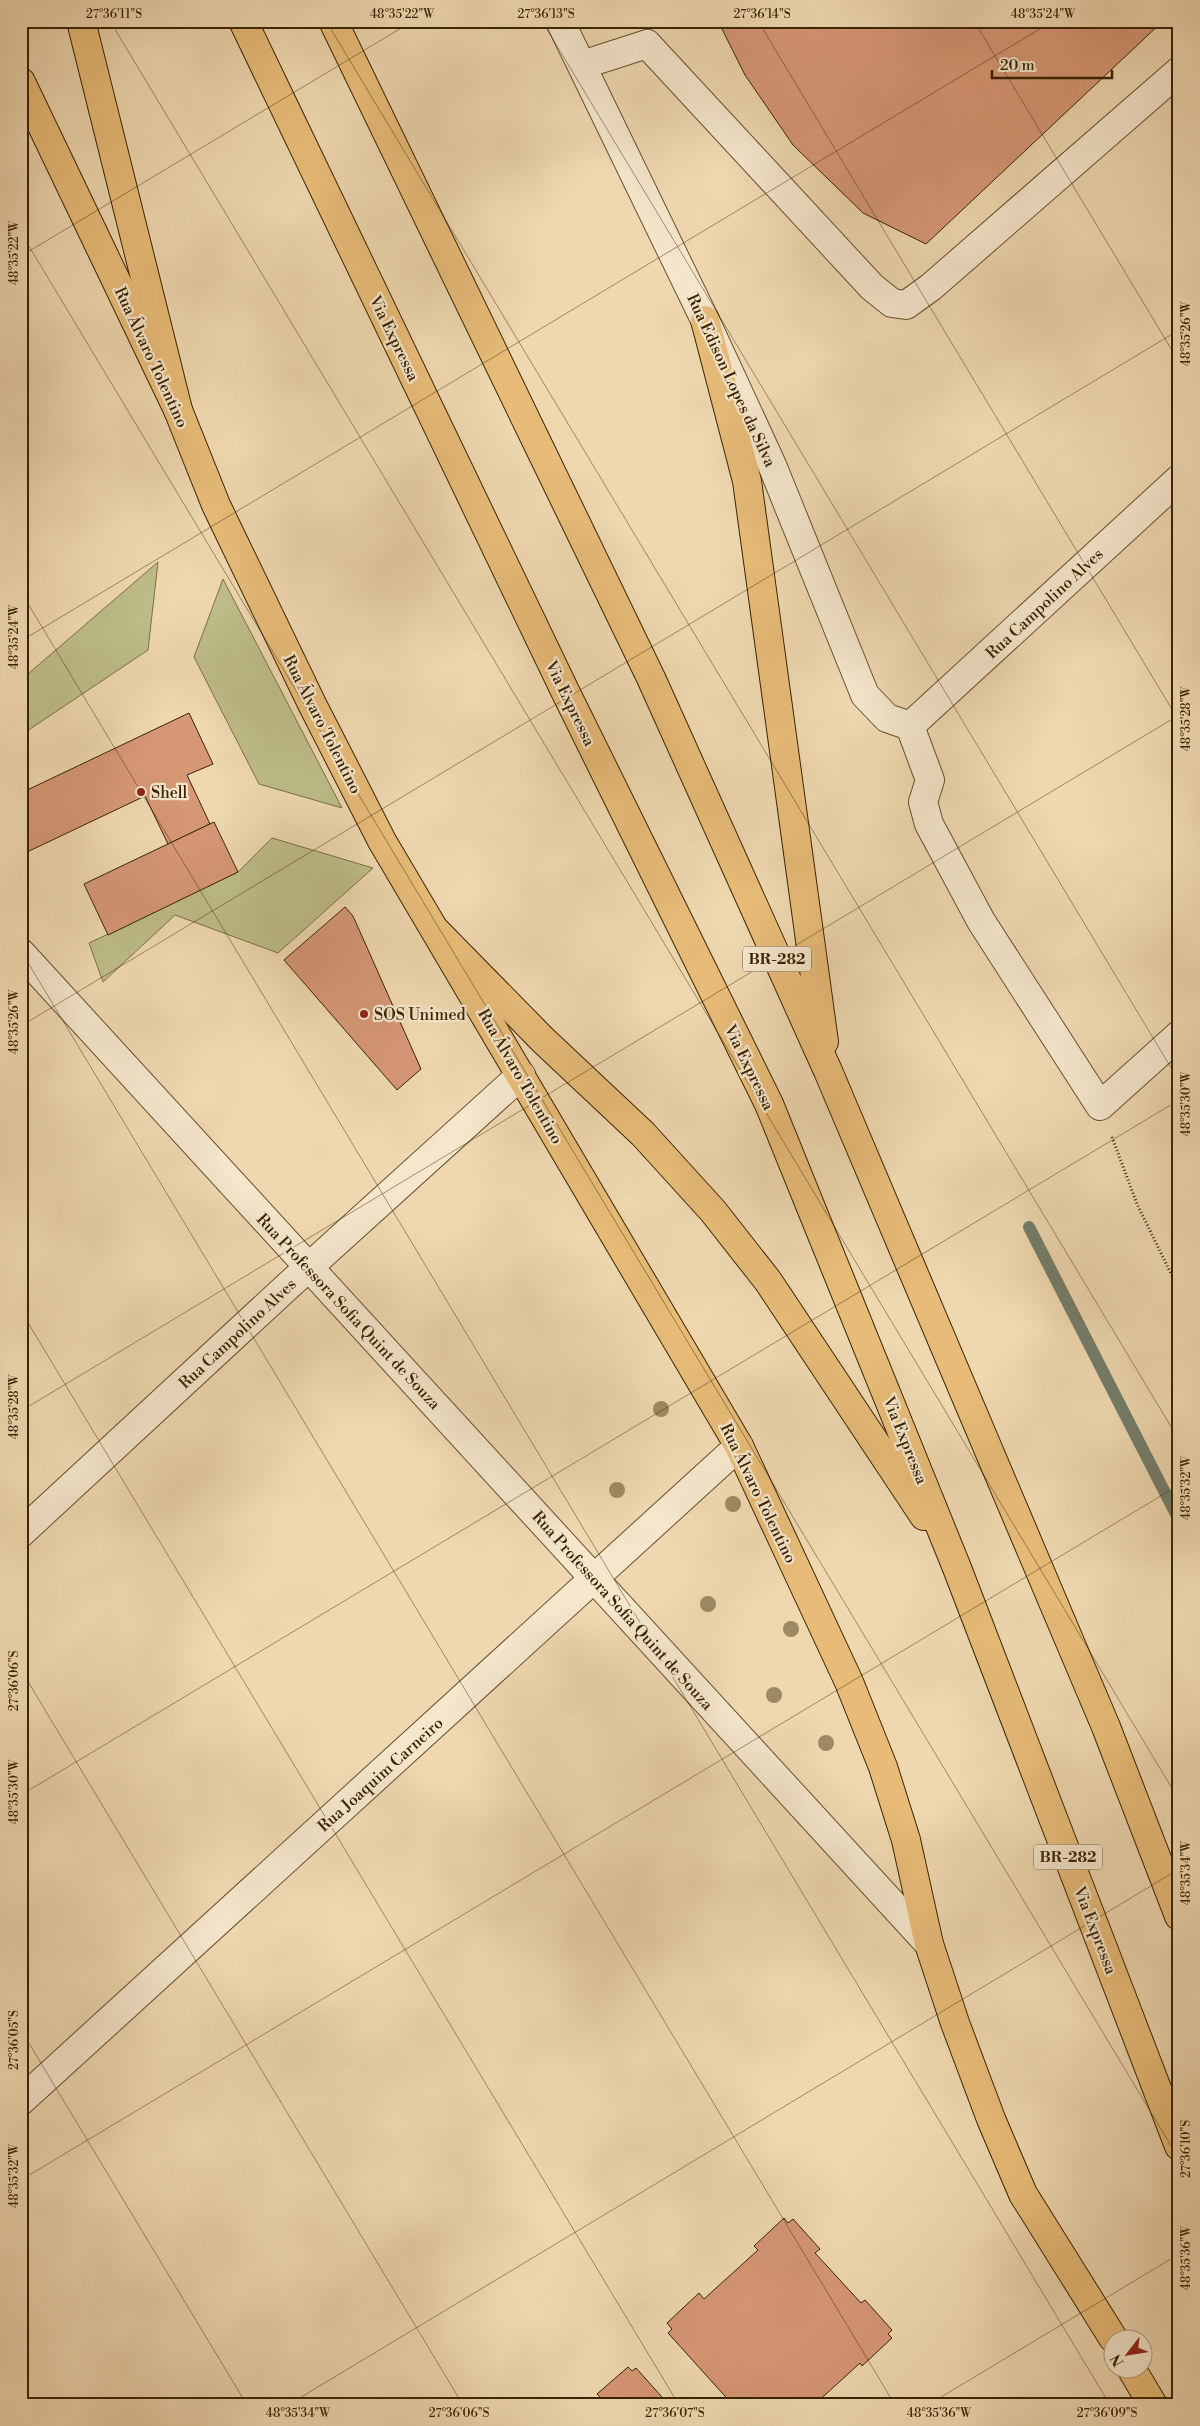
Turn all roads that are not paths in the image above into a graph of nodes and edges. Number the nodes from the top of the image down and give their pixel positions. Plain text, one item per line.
1 (81, 21) edge
2 (243, 21) edge
3 (333, 21) edge
4 (560, 21) edge
5 (582, 65) junction
6 (1179, 70) edge
7 (21, 82) edge
8 (705, 320) junction
9 (178, 410) junction
10 (1179, 479) edge
11 (910, 726) junction
12 (436, 932) junction
13 (21, 953) edge
14 (1179, 1036) edge
15 (828, 1071) junction
16 (521, 1075) junction
17 (309, 1267) junction
18 (739, 1446) junction
19 (21, 1533) edge
20 (957, 1568) junction
21 (594, 1578) junction
22 (1179, 1916) edge
23 (929, 1944) junction
24 (21, 2101) edge
25 (1179, 2146) edge
26 (1107, 2328) edge
27 (1137, 2378) edge
28 (1153, 2405) edge

1 - 9 main road
2 - 20 main road, Via Expressa / BR-282
3 - 15 main road, BR-282
4 - 5 street, Rua Edison Lopes da Silva
5 - 6 street
5 - 8 street, Rua Edison Lopes da Silva
7 - 9 main road, Rua Álvaro Tolentino
8 - 11 street, Rua Edison Lopes da Silva
8 - 15 main road
9 - 12 main road, Rua Álvaro Tolentino
10 - 11 street, Rua Campolino Alves
11 - 14 street
12 - 16 main road, Rua Álvaro Tolentino
12 - 20 main road
13 - 17 street, Rua Professora Sofia Quint de Souza
15 - 22 main road, BR-282
16 - 17 street, Rua Campolino Alves
16 - 18 main road, Rua Álvaro Tolentino
17 - 19 street, Rua Campolino Alves
17 - 21 street, Rua Professora Sofia Quint de Souza
18 - 21 street, Rua Joaquim Carneiro
18 - 23 main road, Rua Álvaro Tolentino
20 - 25 main road, Via Expressa / BR-282
21 - 23 street, Rua Professora Sofia Quint de Souza
21 - 24 street, Rua Joaquim Carneiro
23 - 26 main road, Rua Professora Sofia Quint de Souza
27 - 28 main road

